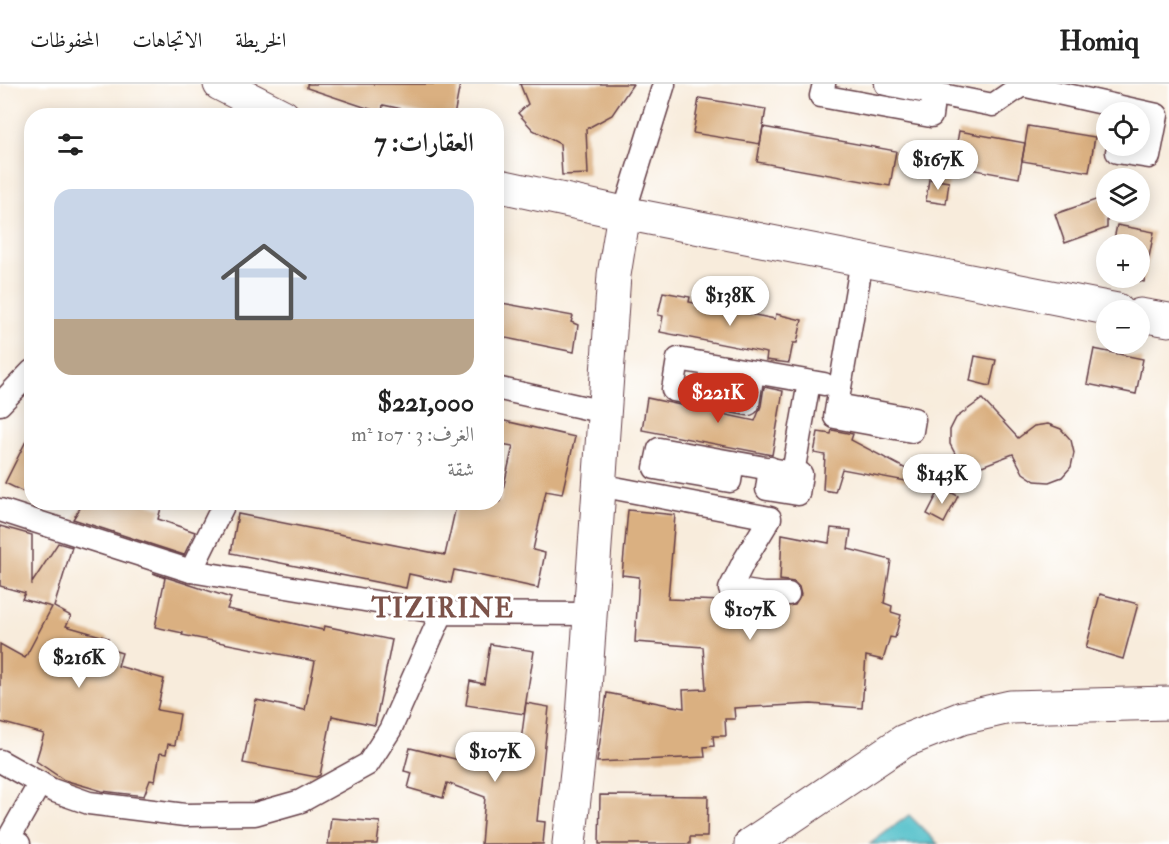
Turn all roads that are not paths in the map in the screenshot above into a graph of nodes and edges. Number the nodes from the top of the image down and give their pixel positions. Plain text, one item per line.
1 (220, 84) edge
2 (664, 84) edge
3 (824, 84) edge
4 (886, 84) edge
5 (1044, 87) edge
6 (934, 93) junction
7 (1096, 102) edge
8 (268, 108) edge
9 (1150, 114) edge
10 (1150, 151) edge
11 (504, 187) edge
12 (624, 213) junction
13 (862, 260) junction
14 (1096, 306) edge
15 (1150, 317) edge
16 (1169, 320) edge
17 (753, 372) dead end
18 (24, 379) edge
19 (809, 382) junction
20 (504, 390) edge
21 (0, 404) edge
22 (604, 412) junction
23 (733, 462) dead end
24 (598, 485) junction
25 (0, 510) edge
26 (221, 510) edge
27 (191, 571) junction
28 (788, 594) dead end
29 (442, 613) junction
30 (589, 614) junction
31 (1169, 703) edge
32 (0, 761) edge
33 (40, 783) junction
34 (19, 844) edge
35 (569, 844) edge
36 (751, 844) edge

1 - 8 main road
2 - 12 street
3 - 6 street
4 - 6 street
5 - 6 street
5 - 7 street
9 - 10 street
11 - 12 main road
12 - 13 main road
12 - 22 main road
13 - 14 main road
13 - 19 street
15 - 16 main road
17 - 19 street
18 - 21 street
19 - 23 street
20 - 22 street
22 - 24 main road
24 - 28 street
24 - 30 main road
25 - 27 street
26 - 27 street
27 - 29 street
29 - 30 street
29 - 33 street
30 - 35 main road
31 - 36 main road
32 - 33 street
33 - 34 street

